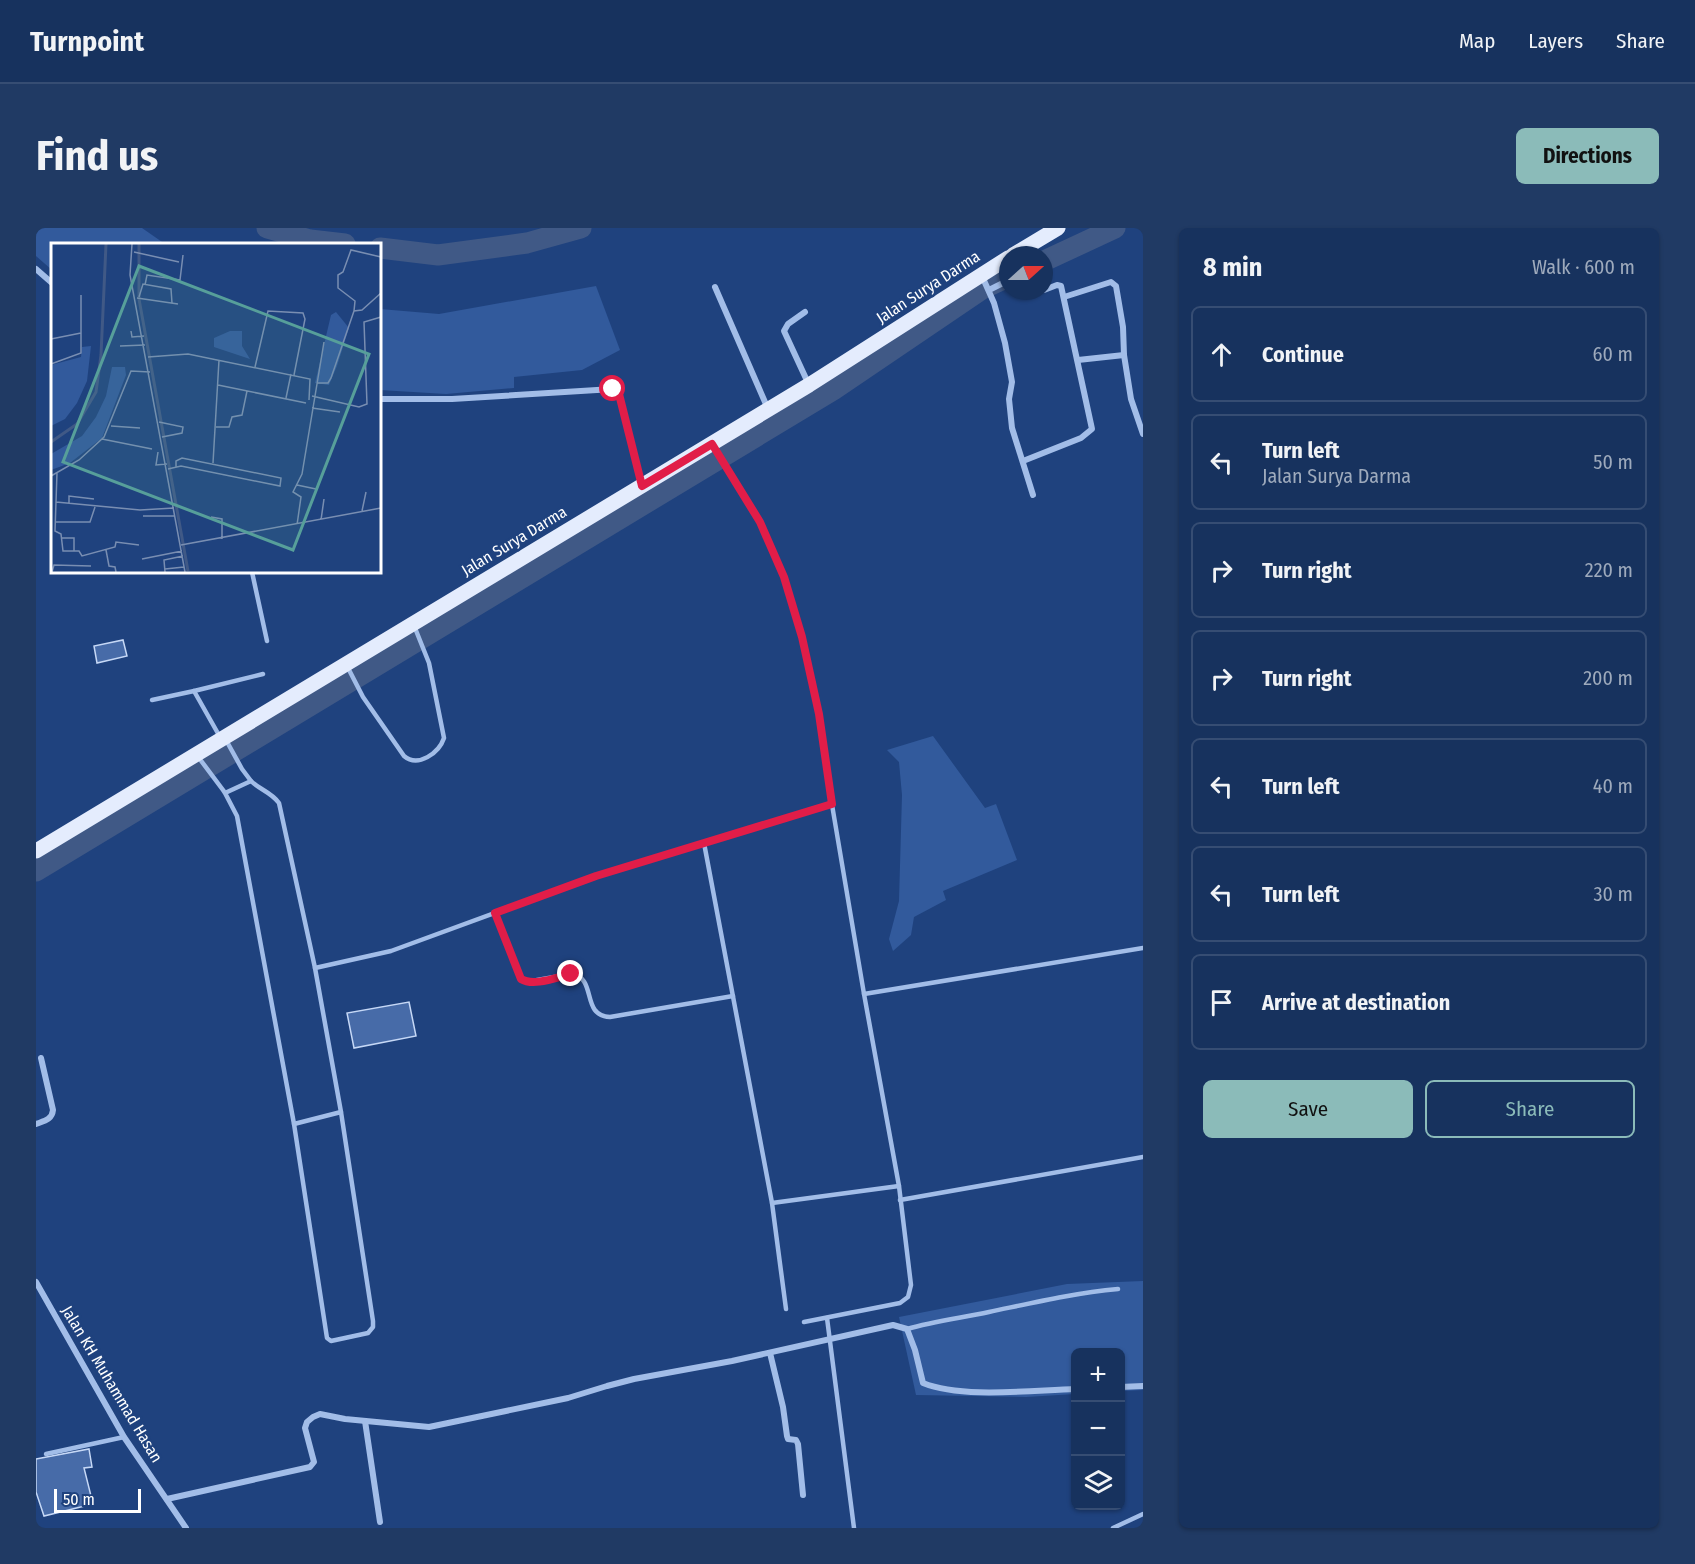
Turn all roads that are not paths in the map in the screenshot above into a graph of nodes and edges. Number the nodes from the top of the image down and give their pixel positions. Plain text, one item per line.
1 (1058, 228) edge
2 (1028, 246) edge
3 (36, 269) edge
4 (994, 281) edge
5 (51, 282) edge
6 (715, 287) dead end
7 (1053, 287) edge
8 (1064, 297) junction
9 (805, 312) dead end
10 (1124, 355) junction
11 (1078, 360) junction
12 (809, 385) junction
13 (381, 399) edge
14 (768, 410) junction
15 (1143, 434) edge
16 (714, 446) junction
17 (1023, 461) junction
18 (642, 486) junction
19 (1033, 495) dead end
20 (252, 573) edge
21 (414, 625) junction
22 (267, 641) dead end
23 (348, 667) junction
24 (263, 674) dead end
25 (194, 691) junction
26 (152, 700) dead end
27 (226, 741) junction
28 (200, 758) junction
29 (251, 781) junction
30 (224, 792) junction
31 (832, 804) junction
32 (704, 843) junction
33 (36, 851) edge
34 (495, 913) junction
35 (1143, 948) edge
36 (315, 968) junction
37 (864, 994) junction
38 (733, 996) junction
39 (40, 1058) dead end
40 (341, 1112) junction
41 (36, 1124) edge
42 (294, 1124) junction
43 (1143, 1157) edge
44 (899, 1186) junction
45 (900, 1200) junction
46 (772, 1203) junction
47 (36, 1282) edge
48 (1118, 1288) dead end
49 (38, 1290) edge
50 (786, 1309) dead end
51 (827, 1318) junction
52 (804, 1322) dead end
53 (907, 1329) junction
54 (830, 1339) junction
55 (770, 1353) junction
56 (1143, 1386) edge
57 (1125, 1387) edge
58 (1071, 1389) edge
59 (365, 1421) junction
60 (124, 1437) junction
61 (46, 1454) dead end
62 (803, 1495) dead end
63 (167, 1499) junction
64 (1143, 1514) edge
65 (380, 1522) dead end
66 (186, 1528) edge
67 (854, 1528) edge
68 (1113, 1528) edge

1 - 2 main road
3 - 5 street
4 - 12 main road, Jalan Surya Darma
4 - 17 street
6 - 14 street
7 - 8 street
8 - 10 street
8 - 11 street
9 - 12 street
10 - 11 street
10 - 15 street
11 - 17 street
12 - 14 main road, Jalan Surya Darma
13 - 18 street
14 - 16 main road, Jalan Surya Darma
16 - 18 main road, Jalan Surya Darma
16 - 31 lane
17 - 19 street
18 - 21 main road, Jalan Surya Darma
20 - 22 lane
21 - 23 main road, Jalan Surya Darma
21 - 23 lane
23 - 27 main road, Jalan Surya Darma
24 - 25 lane
25 - 26 lane
25 - 27 lane
27 - 28 main road, Jalan Surya Darma
27 - 29 lane
28 - 30 lane
28 - 33 main road, Jalan Surya Darma
29 - 30 lane
29 - 36 lane
30 - 42 lane
31 - 32 lane
31 - 37 lane
32 - 34 lane
32 - 38 lane
34 - 36 lane
34 - 38 lane
35 - 37 lane
36 - 40 lane
37 - 44 lane
38 - 46 lane
39 - 41 street
40 - 42 lane
40 - 42 lane
43 - 45 lane
44 - 45 lane
44 - 46 lane
45 - 51 lane
46 - 50 lane
47 - 49 street, Jalan KH Muhammad Hasan
48 - 53 lane
49 - 60 street, Jalan KH Muhammad Hasan
51 - 52 lane
51 - 54 lane
53 - 54 street
53 - 58 street
54 - 55 street
54 - 67 lane
55 - 59 street
55 - 62 street
56 - 57 street
59 - 63 street
59 - 65 street
60 - 61 lane
60 - 63 street, Jalan KH Muhammad Hasan
63 - 66 street, Jalan KH Muhammad Hasan
64 - 68 lane

